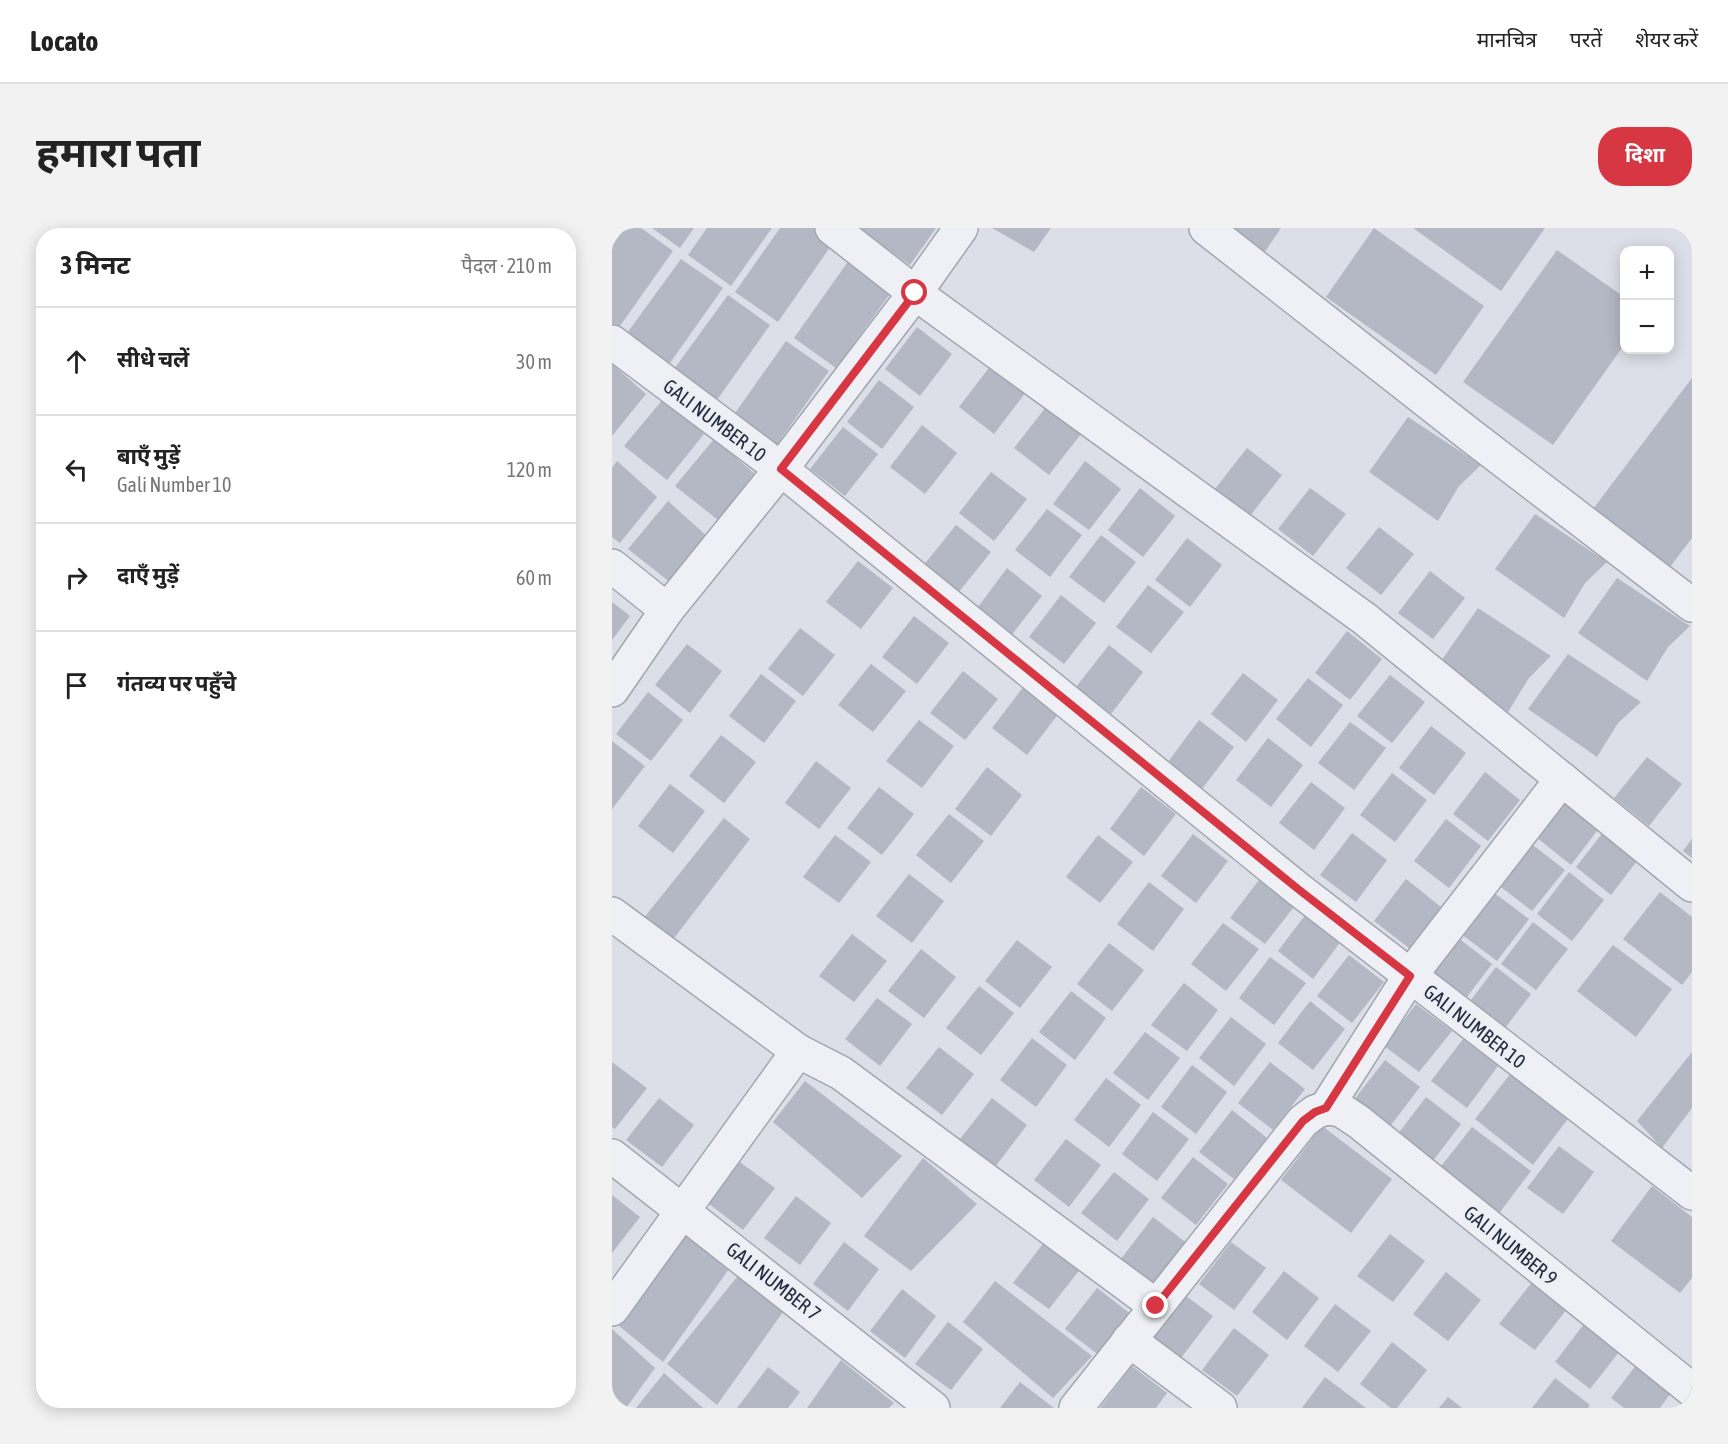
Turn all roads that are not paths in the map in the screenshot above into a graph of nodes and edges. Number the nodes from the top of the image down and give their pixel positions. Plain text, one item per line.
1 (831, 228) edge
2 (961, 228) edge
3 (1206, 228) edge
4 (915, 293) junction
5 (612, 342) edge
6 (781, 469) junction
7 (612, 566) edge
8 (1692, 605) edge
9 (668, 610) junction
10 (612, 690) edge
11 (1562, 778) junction
12 (1692, 885) edge
13 (612, 914) edge
14 (1410, 976) junction
15 (798, 1051) junction
16 (1326, 1108) junction
17 (612, 1156) edge
18 (1692, 1193) edge
19 (683, 1210) junction
20 (1156, 1306) junction
21 (612, 1309) edge
22 (1128, 1340) junction
23 (1692, 1390) edge
24 (933, 1408) edge
25 (1076, 1408) edge
26 (1220, 1408) edge

1 - 4 street
2 - 4 street
3 - 8 street
4 - 6 street
4 - 11 street
5 - 6 street, GALI NUMBER 10
6 - 9 street
6 - 14 street, GALI NUMBER 10
7 - 9 street
9 - 10 street
11 - 12 street
11 - 14 street
13 - 15 street
14 - 16 street
14 - 18 street, GALI NUMBER 10
15 - 19 street
15 - 20 street
16 - 20 street
16 - 23 street, GALI NUMBER 9
17 - 19 street, GALI NUMBER 7
19 - 21 street
19 - 24 street, GALI NUMBER 7
20 - 22 street
22 - 25 street
22 - 26 street

